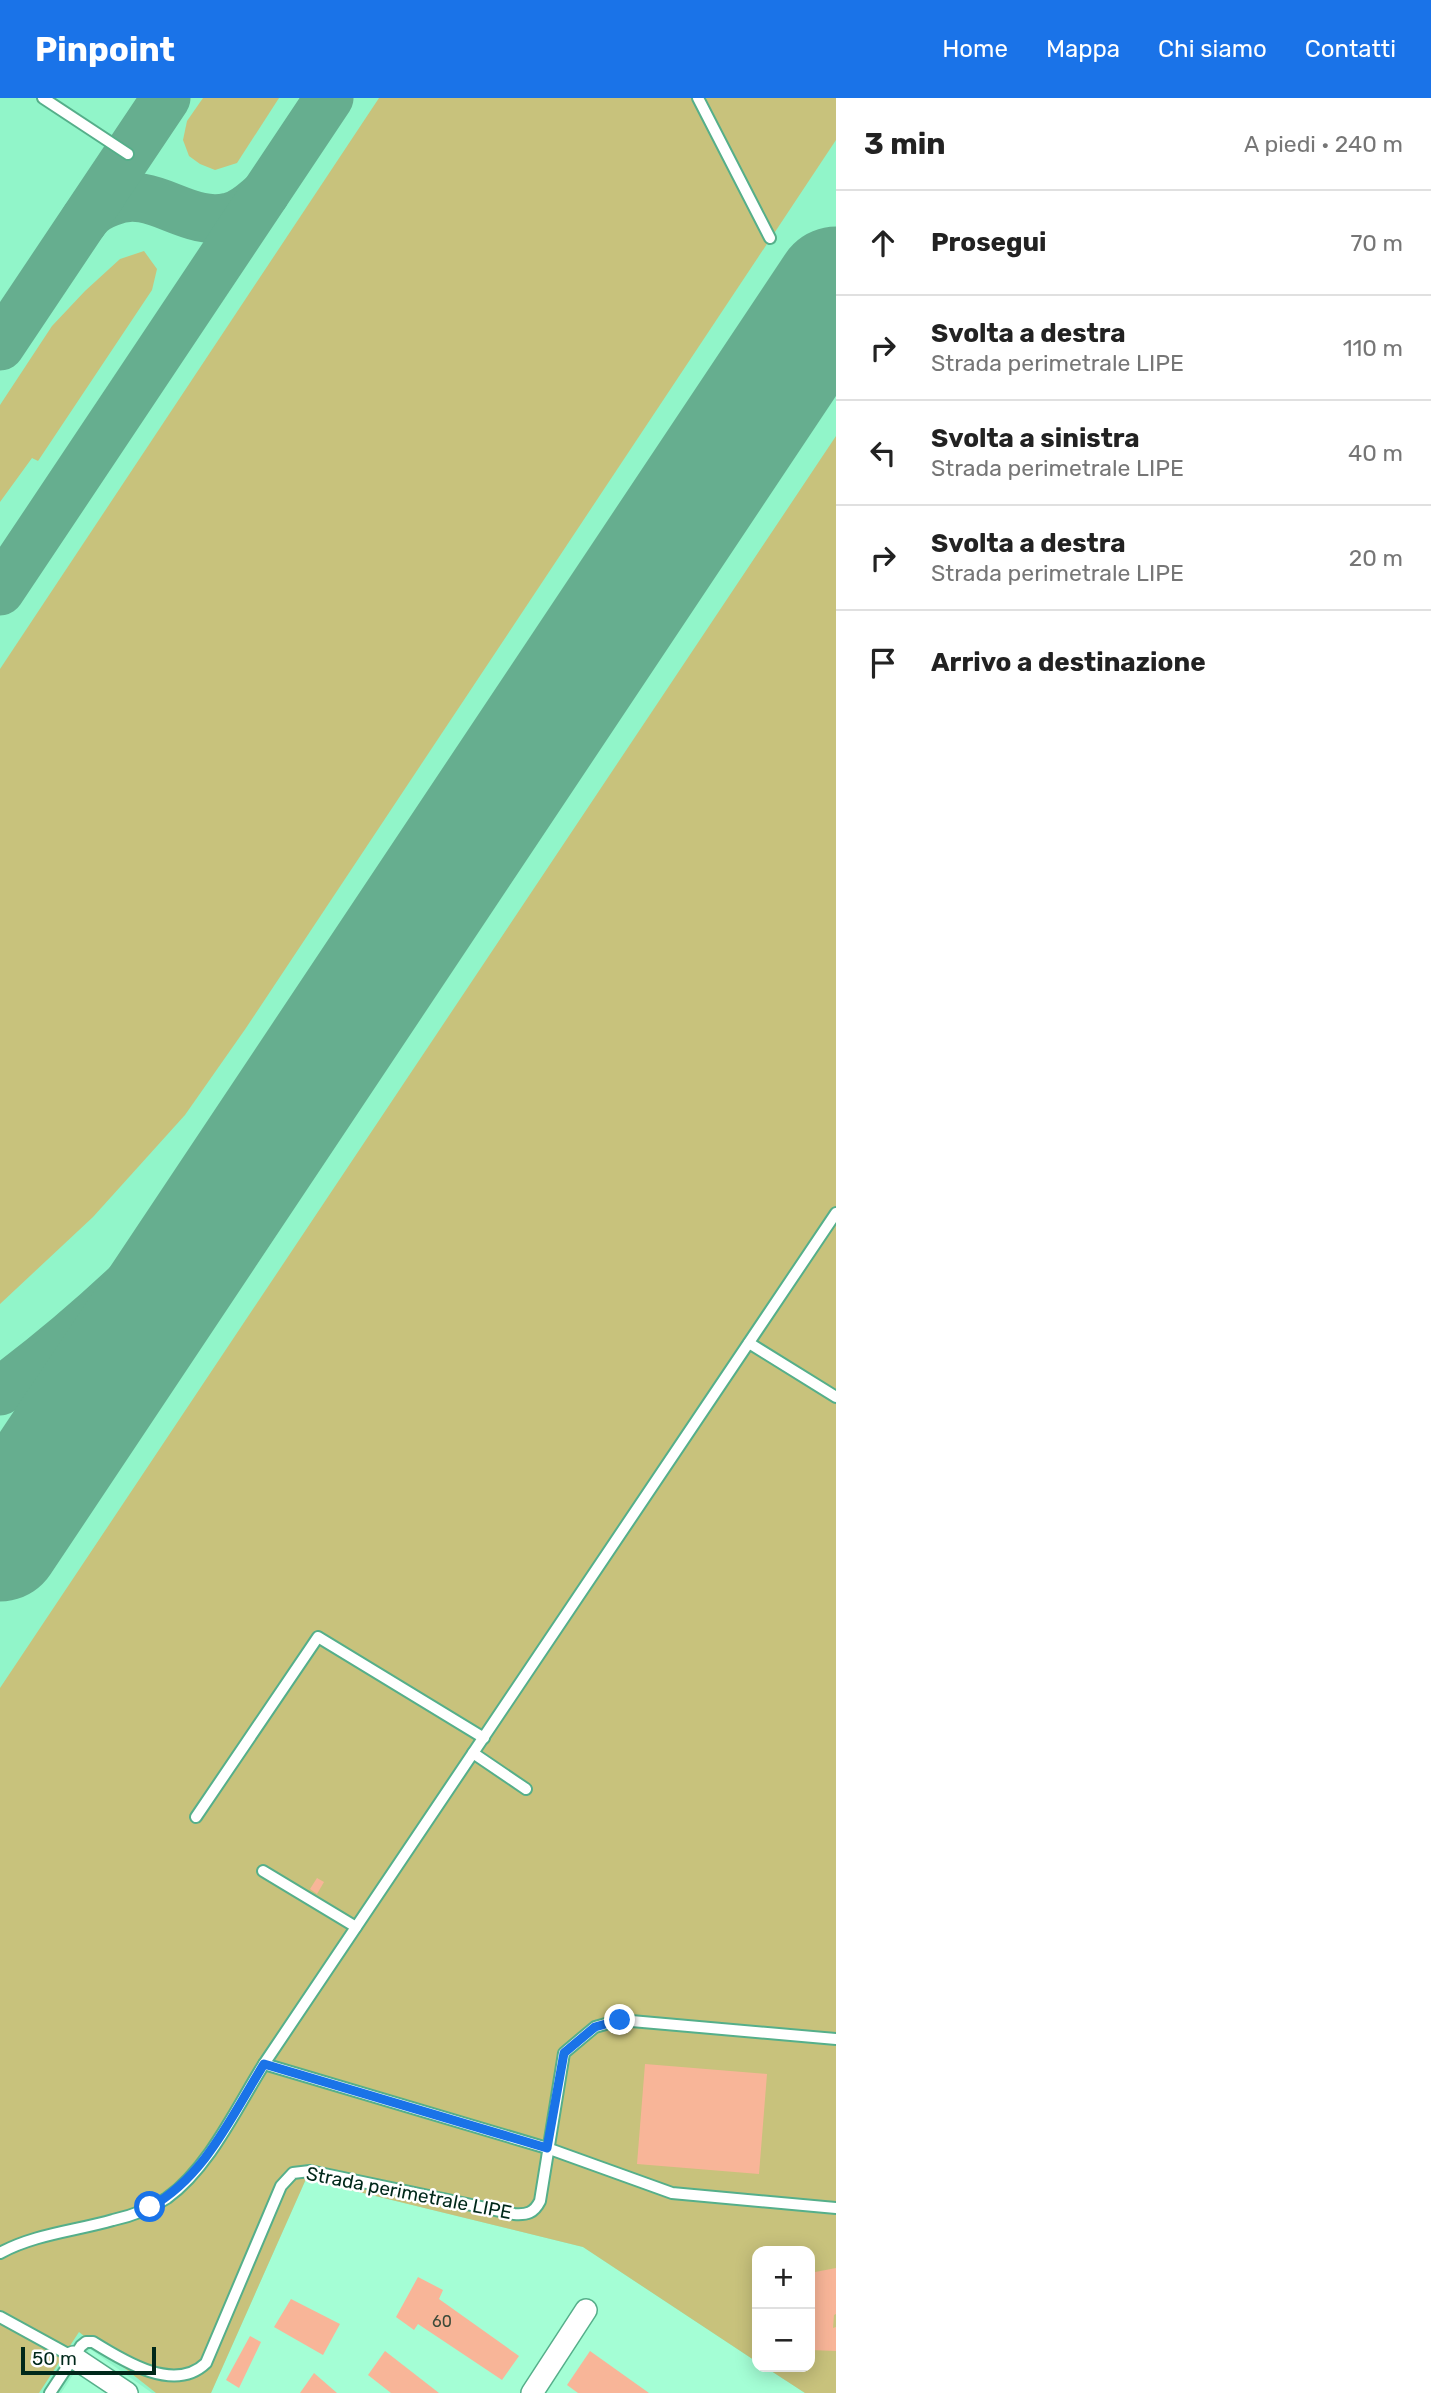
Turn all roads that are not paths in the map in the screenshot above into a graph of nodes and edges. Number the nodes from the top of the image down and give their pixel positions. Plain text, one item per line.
1 (43, 98) edge
2 (698, 98) edge
3 (128, 154) dead end
4 (770, 238) dead end
5 (836, 1213) edge
6 (749, 1343) junction
7 (836, 1396) edge
8 (484, 1738) junction
9 (473, 1753) junction
10 (526, 1789) dead end
11 (196, 1816) dead end
12 (262, 1871) dead end
13 (356, 1927) junction
14 (836, 2039) edge
15 (264, 2064) junction
16 (547, 2148) junction
17 (836, 2208) edge
18 (0, 2253) edge
19 (586, 2310) dead end
20 (0, 2317) edge
21 (73, 2357) junction
22 (50, 2393) edge
23 (127, 2393) edge
24 (532, 2393) edge

1 - 3 lane
2 - 4 lane
5 - 6 lane
6 - 7 lane
6 - 8 lane
8 - 9 lane
8 - 11 lane
9 - 10 lane
9 - 13 lane
12 - 13 lane
13 - 15 lane
14 - 16 lane, Strada perimetrale LIPE
15 - 16 lane
15 - 18 lane
16 - 17 lane
16 - 21 lane, Strada perimetrale LIPE
19 - 24 street
20 - 21 lane
21 - 22 lane
21 - 23 street

